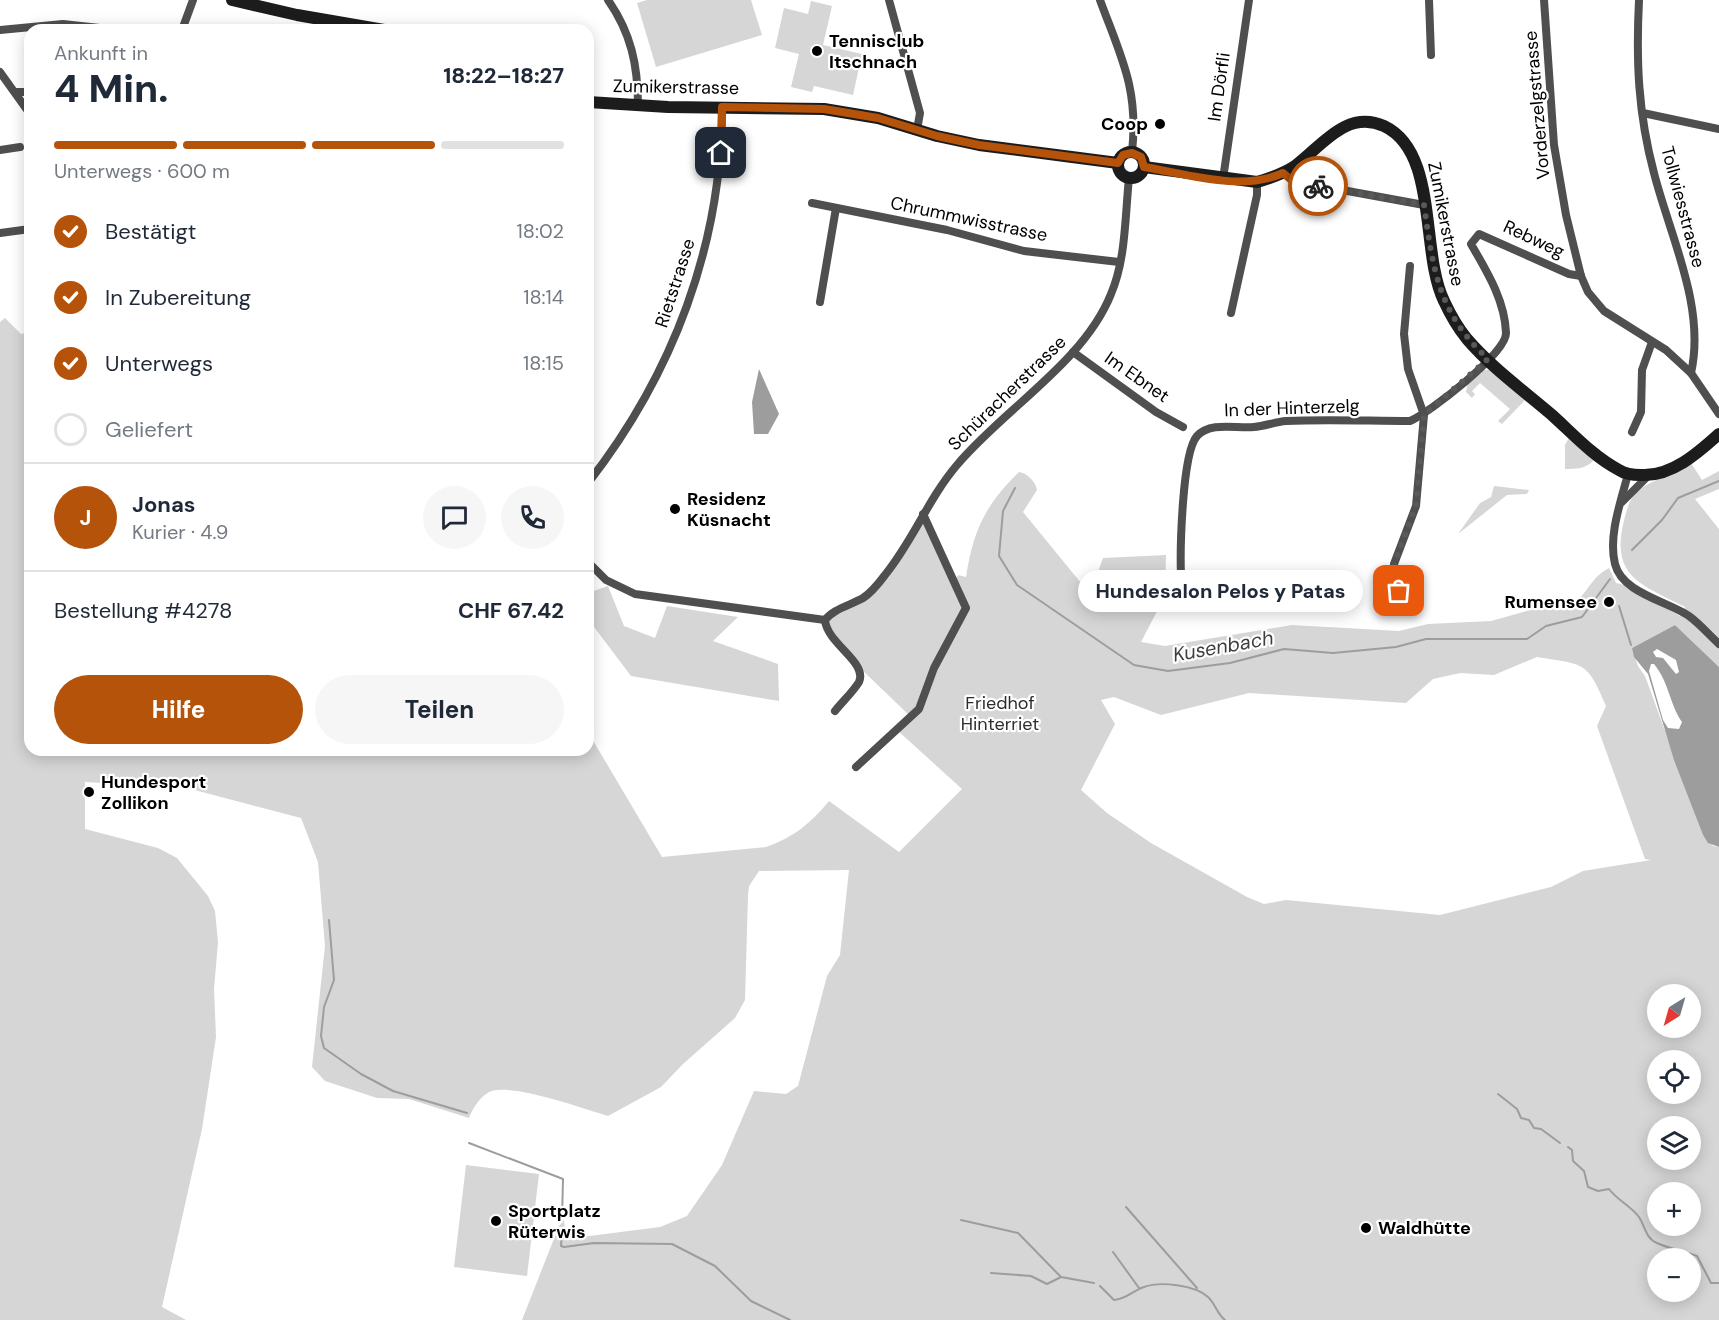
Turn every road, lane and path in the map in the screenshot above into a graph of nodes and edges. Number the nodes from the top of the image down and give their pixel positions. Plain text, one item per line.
1 (193, 0) edge
2 (232, 0) edge
3 (609, 0) edge
4 (889, 0) edge
5 (1100, 0) edge
6 (1249, 0) edge
7 (1429, 0) edge
8 (1544, 0) edge
9 (1639, 0) edge
10 (184, 24) edge
11 (342, 24) edge
12 (24, 28) edge
13 (0, 30) edge
14 (1431, 55) dead end
15 (1, 76) edge
16 (16, 92) junction
17 (24, 92) edge
18 (594, 102) edge
19 (24, 105) edge
20 (638, 106) junction
21 (722, 107) junction
22 (1643, 113) junction
23 (1719, 129) edge
24 (917, 130) junction
25 (21, 147) dead end
26 (0, 150) edge
27 (1132, 153) junction
28 (1118, 163) junction
29 (1144, 167) junction
30 (1283, 173) junction
31 (1129, 178) junction
32 (1223, 179) junction
33 (1257, 182) junction
34 (812, 203) dead end
35 (1424, 205) junction
36 (836, 208) junction
37 (24, 230) edge
38 (0, 233) edge
39 (1119, 262) junction
40 (1410, 267) dead end
41 (1581, 276) junction
42 (820, 302) dead end
43 (1231, 313) dead end
44 (1652, 342) junction
45 (1073, 352) junction
46 (1488, 359) junction
47 (1691, 373) junction
48 (1719, 414) edge
49 (1424, 415) junction
50 (1183, 427) dead end
51 (1632, 432) dead end
52 (1719, 434) edge
53 (594, 474) edge
54 (1628, 474) junction
55 (1650, 475) junction
56 (1620, 505) junction
57 (923, 514) junction
58 (594, 568) edge
59 (1181, 576) dead end
60 (1399, 591) dead end
61 (825, 620) junction
62 (1719, 644) edge
63 (835, 711) dead end
64 (856, 767) dead end

1 - 10 street
2 - 11 main road
3 - 20 street
4 - 24 street
5 - 27 street
6 - 32 street, Im Dörfli
7 - 14 street
8 - 41 street, Vorderzelgstrasse
9 - 22 street, Tollwiesstrasse
12 - 13 street
15 - 16 street
16 - 17 street
16 - 19 street
18 - 20 main road, Zumikerstrasse
20 - 21 main road, Zumikerstrasse
21 - 24 main road, Zumikerstrasse
21 - 53 street, Rietstrasse
22 - 23 street
22 - 47 street, Tollwiesstrasse
24 - 28 main road, Zumikerstrasse
25 - 26 street
27 - 28 main road
27 - 29 main road
28 - 31 main road
29 - 31 main road
29 - 32 main road, Zumikerstrasse
30 - 33 main road, Zumikerstrasse
30 - 35 street
30 - 35 main road, Zumikerstrasse
31 - 39 street, Schüracherstrasse
32 - 33 main road, Zumikerstrasse
33 - 43 street
34 - 36 street, Chrummwisstrasse
35 - 46 main road, Zumikerstrasse
36 - 39 street, Chrummwisstrasse
36 - 42 street
37 - 38 street
39 - 45 street, Schüracherstrasse
40 - 49 street
41 - 44 street, Rebweg
41 - 46 street, Rebweg
44 - 47 street, Rebweg
44 - 51 street
45 - 50 street, Im Ebnet
45 - 57 street, Schüracherstrasse
46 - 49 street, Rebweg
46 - 54 main road, Zumikerstrasse
47 - 48 street
49 - 59 street, In der Hinterzelg
49 - 60 street
52 - 55 main road
54 - 55 main road
54 - 56 street
55 - 56 street
56 - 62 street
57 - 61 street, Schüracherstrasse
57 - 64 street
58 - 61 street
61 - 63 street

